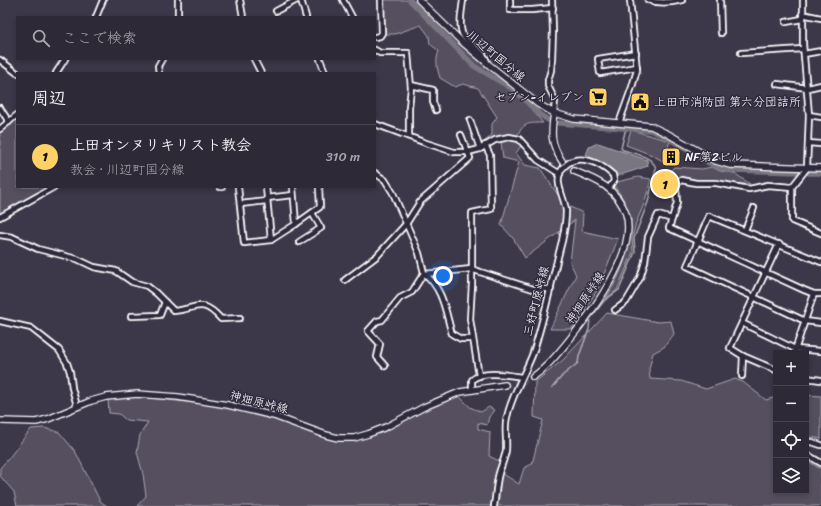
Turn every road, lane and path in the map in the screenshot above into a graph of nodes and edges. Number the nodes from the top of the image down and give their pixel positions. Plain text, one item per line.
1 (103, 0) edge
2 (178, 0) edge
3 (240, 0) edge
4 (297, 0) edge
5 (301, 0) edge
6 (343, 0) edge
7 (381, 0) edge
8 (419, 0) edge
9 (463, 0) edge
10 (510, 0) edge
11 (552, 0) edge
12 (630, 0) edge
13 (648, 0) edge
14 (682, 0) edge
15 (720, 0) edge
16 (803, 0) edge
17 (673, 1) edge
18 (553, 8) junction
19 (276, 11) dead end
20 (96, 16) edge
21 (178, 16) edge
22 (243, 16) edge
23 (306, 16) edge
24 (351, 16) edge
25 (802, 17) junction
26 (821, 18) edge
27 (786, 22) dead end
28 (721, 33) dead end
29 (376, 37) edge
30 (803, 49) junction
31 (376, 51) edge
32 (821, 51) edge
33 (741, 52) dead end
34 (636, 53) junction
35 (804, 54) junction
36 (0, 60) edge
37 (64, 60) edge
38 (161, 60) edge
39 (254, 60) edge
40 (320, 60) edge
41 (488, 64) junction
42 (637, 67) junction
43 (16, 72) edge
44 (57, 72) edge
45 (159, 72) edge
46 (260, 72) edge
47 (325, 72) edge
48 (776, 84) dead end
49 (411, 85) junction
50 (821, 85) edge
51 (808, 88) junction
52 (0, 108) edge
53 (436, 110) dead end
54 (554, 113) junction
55 (809, 115) junction
56 (16, 116) edge
57 (821, 117) edge
58 (470, 120) dead end
59 (9, 122) junction
60 (619, 123) junction
61 (376, 124) edge
62 (0, 129) edge
63 (460, 135) dead end
64 (409, 136) junction
65 (808, 143) junction
66 (821, 144) edge
67 (485, 145) junction
68 (480, 149) junction
69 (468, 152) junction
70 (562, 161) dead end
71 (807, 168) junction
72 (821, 168) edge
73 (574, 171) dead end
74 (376, 174) edge
75 (560, 174) junction
76 (792, 187) junction
77 (52, 188) edge
78 (238, 188) edge
79 (266, 188) edge
80 (293, 188) edge
81 (319, 188) edge
82 (609, 188) junction
83 (293, 195) junction
84 (267, 200) junction
85 (240, 204) junction
86 (754, 208) dead end
87 (312, 213) junction
88 (0, 217) edge
89 (672, 219) junction
90 (296, 224) junction
91 (406, 224) junction
92 (745, 230) junction
93 (821, 233) edge
94 (0, 235) edge
95 (271, 240) junction
96 (698, 241) junction
97 (299, 242) dead end
98 (779, 244) junction
99 (821, 262) edge
100 (471, 269) junction
101 (766, 272) junction
102 (425, 273) junction
103 (345, 280) dead end
104 (551, 289) junction
105 (814, 294) junction
106 (821, 294) edge
107 (754, 298) junction
108 (165, 302) junction
109 (615, 310) dead end
110 (131, 316) dead end
111 (240, 318) dead end
112 (0, 321) edge
113 (805, 321) junction
114 (742, 323) junction
115 (821, 323) edge
116 (472, 339) junction
117 (793, 350) edge
118 (795, 350) edge
119 (809, 351) edge
120 (821, 351) edge
121 (743, 356) junction
122 (386, 366) dead end
123 (773, 369) edge
124 (478, 376) junction
125 (742, 376) dead end
126 (522, 377) junction
127 (533, 377) tunnel mouth
128 (809, 378) edge
129 (821, 380) edge
130 (505, 385) tunnel mouth
131 (472, 389) junction
132 (77, 406) junction
133 (0, 421) edge
134 (809, 443) edge
135 (821, 445) edge
136 (809, 456) edge
137 (821, 463) edge
138 (494, 506) edge

1 - 20 street
2 - 21 street
3 - 22 street
4 - 19 street
5 - 23 street
6 - 24 street
7 - 29 street
8 - 41 street, 川辺町国分線
9 - 41 street
10 - 18 street
11 - 18 street
12 - 34 street
13 - 17 street
14 - 17 street
15 - 28 street
16 - 25 street
18 - 54 street
25 - 26 street
25 - 27 street
25 - 30 street
30 - 33 street
30 - 35 street
31 - 49 street
32 - 35 street
34 - 42 street
34 - 42 street
35 - 51 street
36 - 43 street
37 - 44 street
38 - 45 street
39 - 46 street
40 - 47 street
41 - 54 street, 川辺町国分線
42 - 60 street
48 - 51 street
49 - 53 street
49 - 64 street
50 - 51 street
51 - 55 street
52 - 59 street
54 - 60 street, 川辺町国分線
54 - 70 street
55 - 57 street
55 - 65 street
56 - 59 street
58 - 68 street
59 - 62 street
60 - 71 street, 川辺町国分線
61 - 64 street
63 - 69 street
64 - 69 street
65 - 66 street
65 - 71 street
67 - 68 street
67 - 75 street
67 - 100 street
68 - 69 street
69 - 91 street
71 - 72 street, 川辺町国分線
71 - 76 street
73 - 82 street, 神畑原峠線
74 - 91 street
75 - 82 street
75 - 104 street, 三好町原峠線
76 - 89 street
76 - 93 street
77 - 88 street
78 - 85 street
79 - 84 street
80 - 83 street
81 - 87 street
82 - 127 street, 神畑原峠線
83 - 84 street
83 - 90 street
84 - 85 street
84 - 95 street
85 - 95 street
86 - 92 street
87 - 90 street
87 - 97 street
89 - 96 street
89 - 109 street
90 - 95 street
91 - 102 street
91 - 103 street
92 - 96 street
92 - 98 street
94 - 108 street
96 - 101 street
96 - 107 street
98 - 99 street
98 - 101 street
100 - 102 street
100 - 104 street
100 - 116 street
101 - 105 street
101 - 107 street
102 - 116 street
102 - 122 street
104 - 126 street, 三好町原峠線
105 - 106 street
105 - 113 street
107 - 113 street
107 - 114 street
108 - 110 street
108 - 111 street
112 - 132 street
113 - 115 street
113 - 118 street
114 - 117 street
114 - 121 street
116 - 124 street
119 - 120 street
121 - 123 street
121 - 125 street
124 - 126 street
124 - 131 street
126 - 138 street, 三好町原峠線
128 - 129 street
130 - 131 street, 神畑原峠線
131 - 132 street, 神畑原峠線
132 - 133 street, 神畑原峠線
134 - 135 street
136 - 137 street

